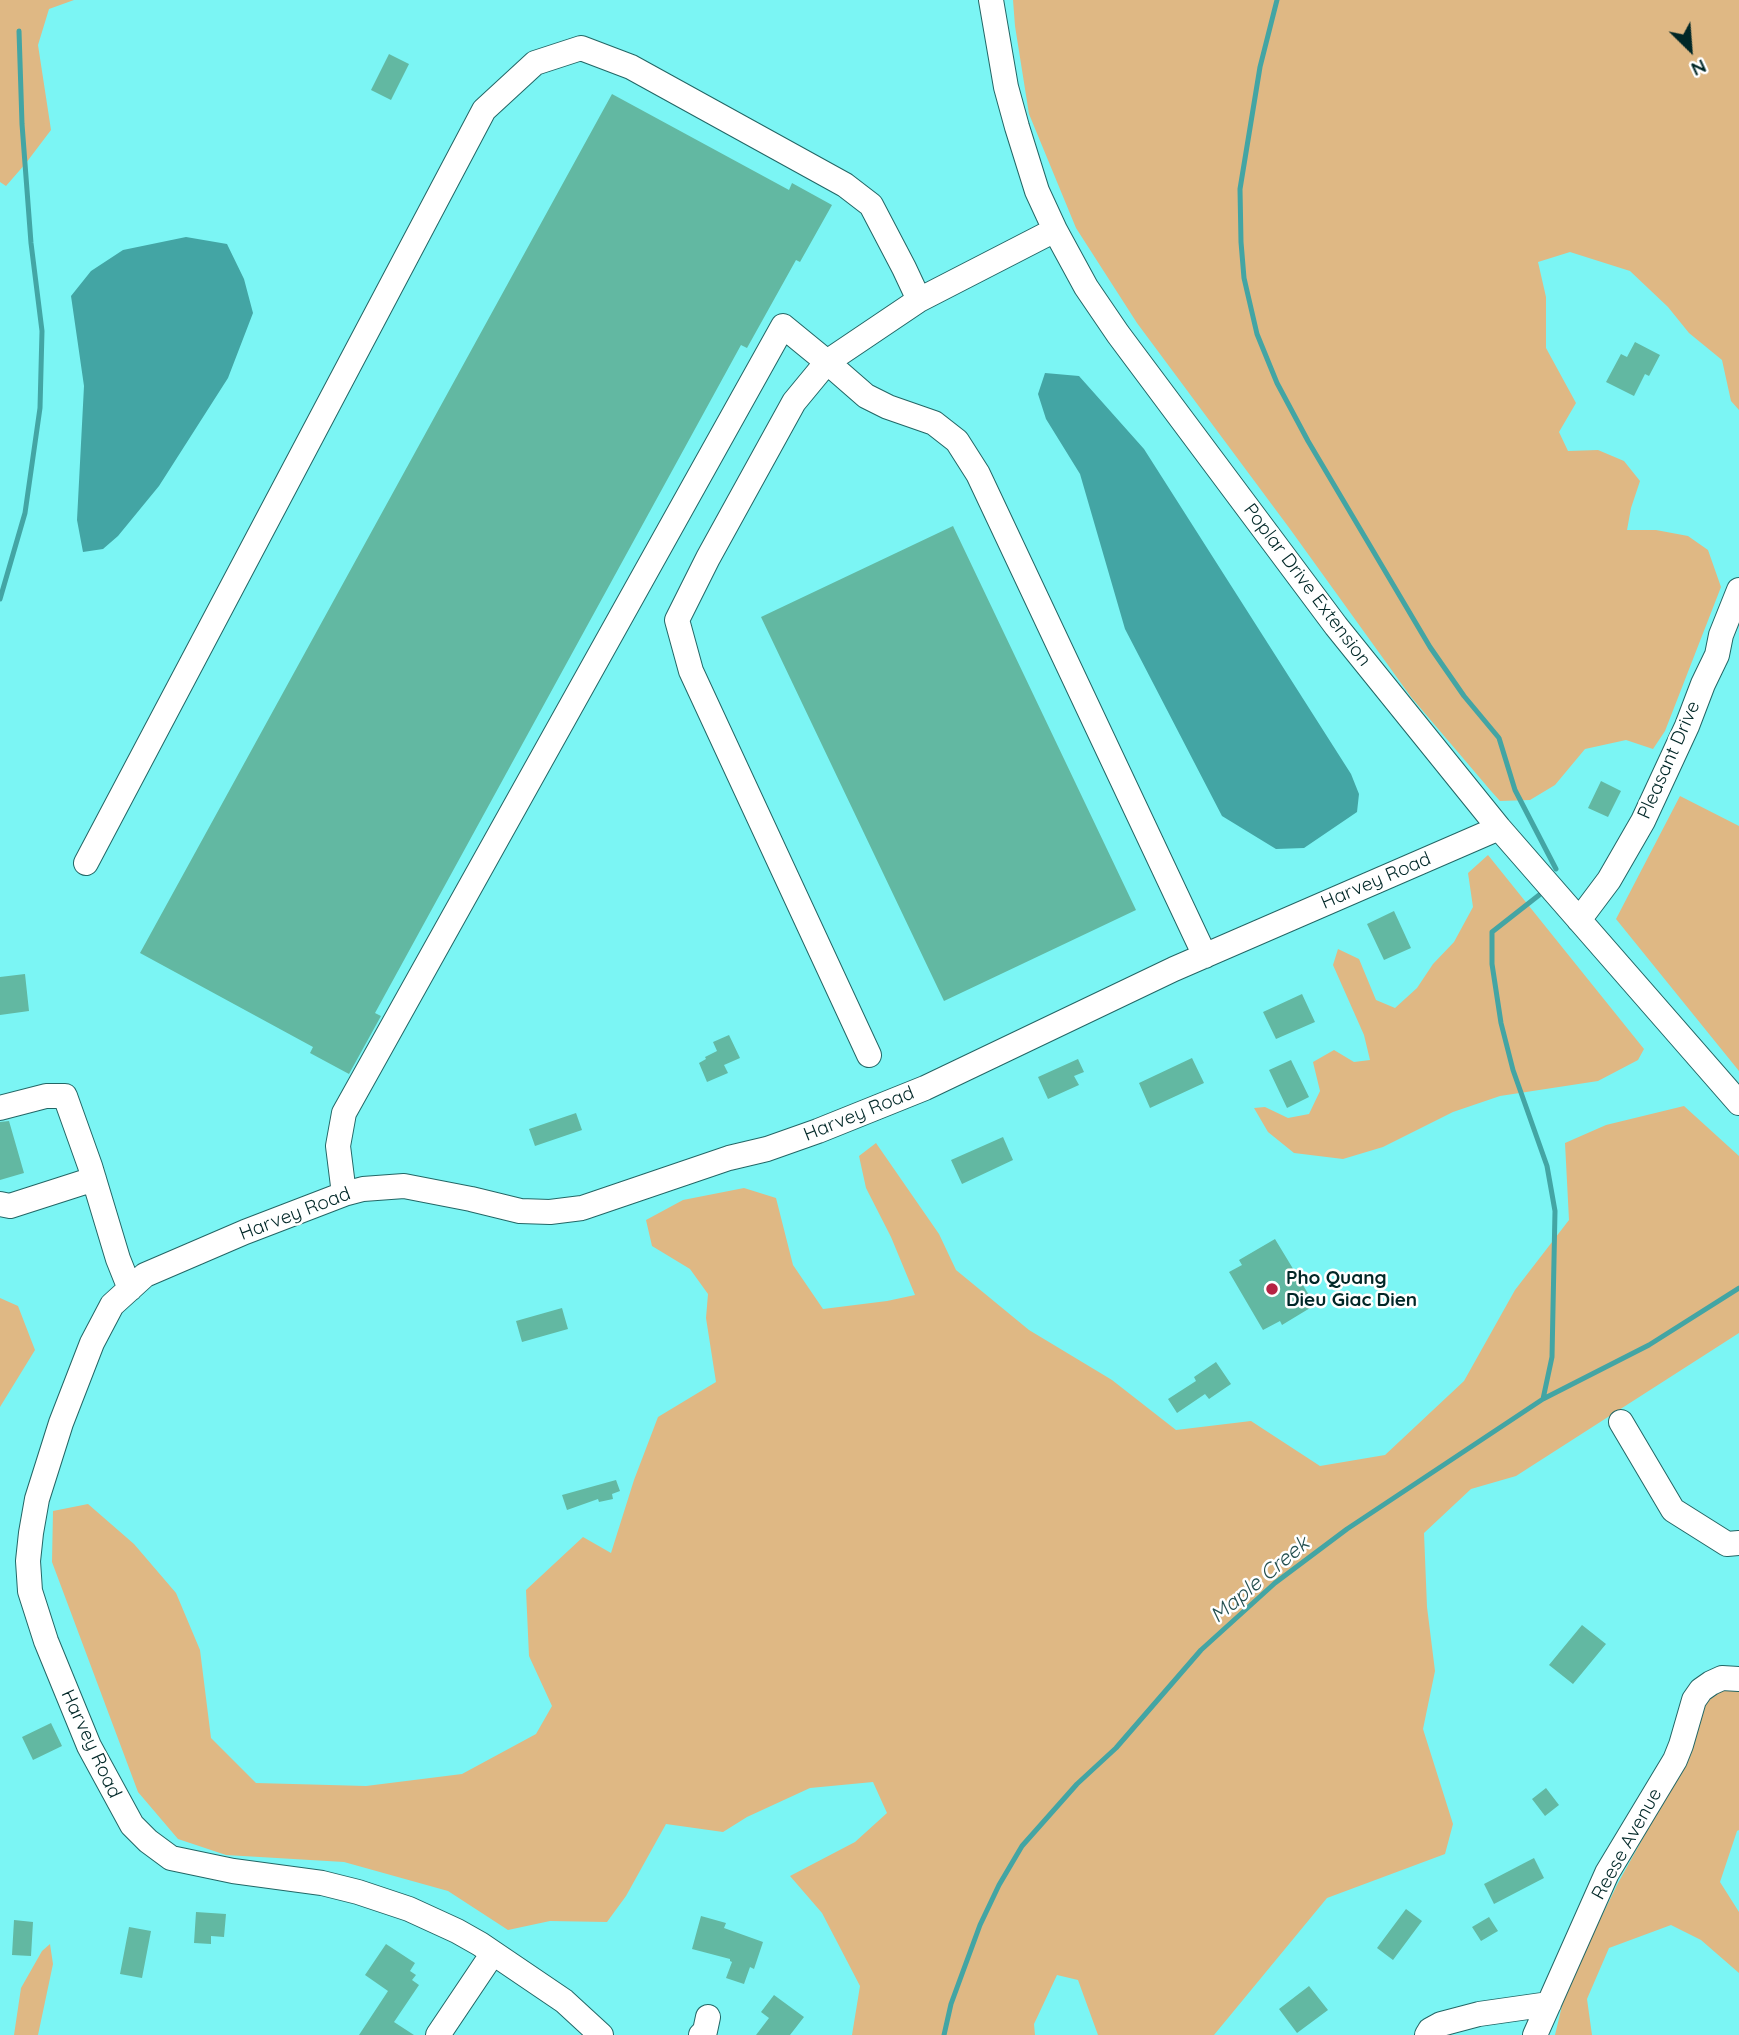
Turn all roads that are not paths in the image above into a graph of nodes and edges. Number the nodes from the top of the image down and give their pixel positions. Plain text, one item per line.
1 (991, 0) edge
2 (1055, 230) junction
3 (919, 300) junction
4 (827, 362) junction
5 (1739, 590) edge
6 (1730, 638) edge
7 (1499, 828) junction
8 (86, 863) dead end
9 (1579, 920) junction
10 (1205, 956) junction
11 (869, 1055) dead end
12 (1739, 1103) edge
13 (0, 1108) edge
14 (94, 1179) junction
15 (344, 1194) junction
16 (0, 1204) edge
17 (130, 1289) junction
18 (1621, 1422) dead end
19 (1739, 1543) edge
20 (1739, 1679) edge
21 (493, 1953) junction
22 (1549, 2004) junction
23 (438, 2035) edge
24 (601, 2035) edge
25 (1427, 2035) edge
26 (1535, 2035) edge

1 - 2 street, Poplar Drive Extension
2 - 3 street
2 - 7 street, Poplar Drive Extension
3 - 4 street
3 - 8 street
4 - 10 street
4 - 11 street
4 - 15 street
5 - 6 street, Pleasant Drive
6 - 9 street, Pleasant Drive
7 - 9 street, Poplar Drive Extension
7 - 10 street, Harvey Road
9 - 12 street, Poplar Drive Extension
10 - 15 street, Harvey Road
13 - 14 street
14 - 16 street
14 - 17 street
15 - 17 street, Harvey Road
17 - 21 street, Harvey Road
18 - 19 street
20 - 22 street, Reese Avenue
21 - 23 street
21 - 24 street, Harvey Road
22 - 25 street
22 - 26 street, Reese Avenue

